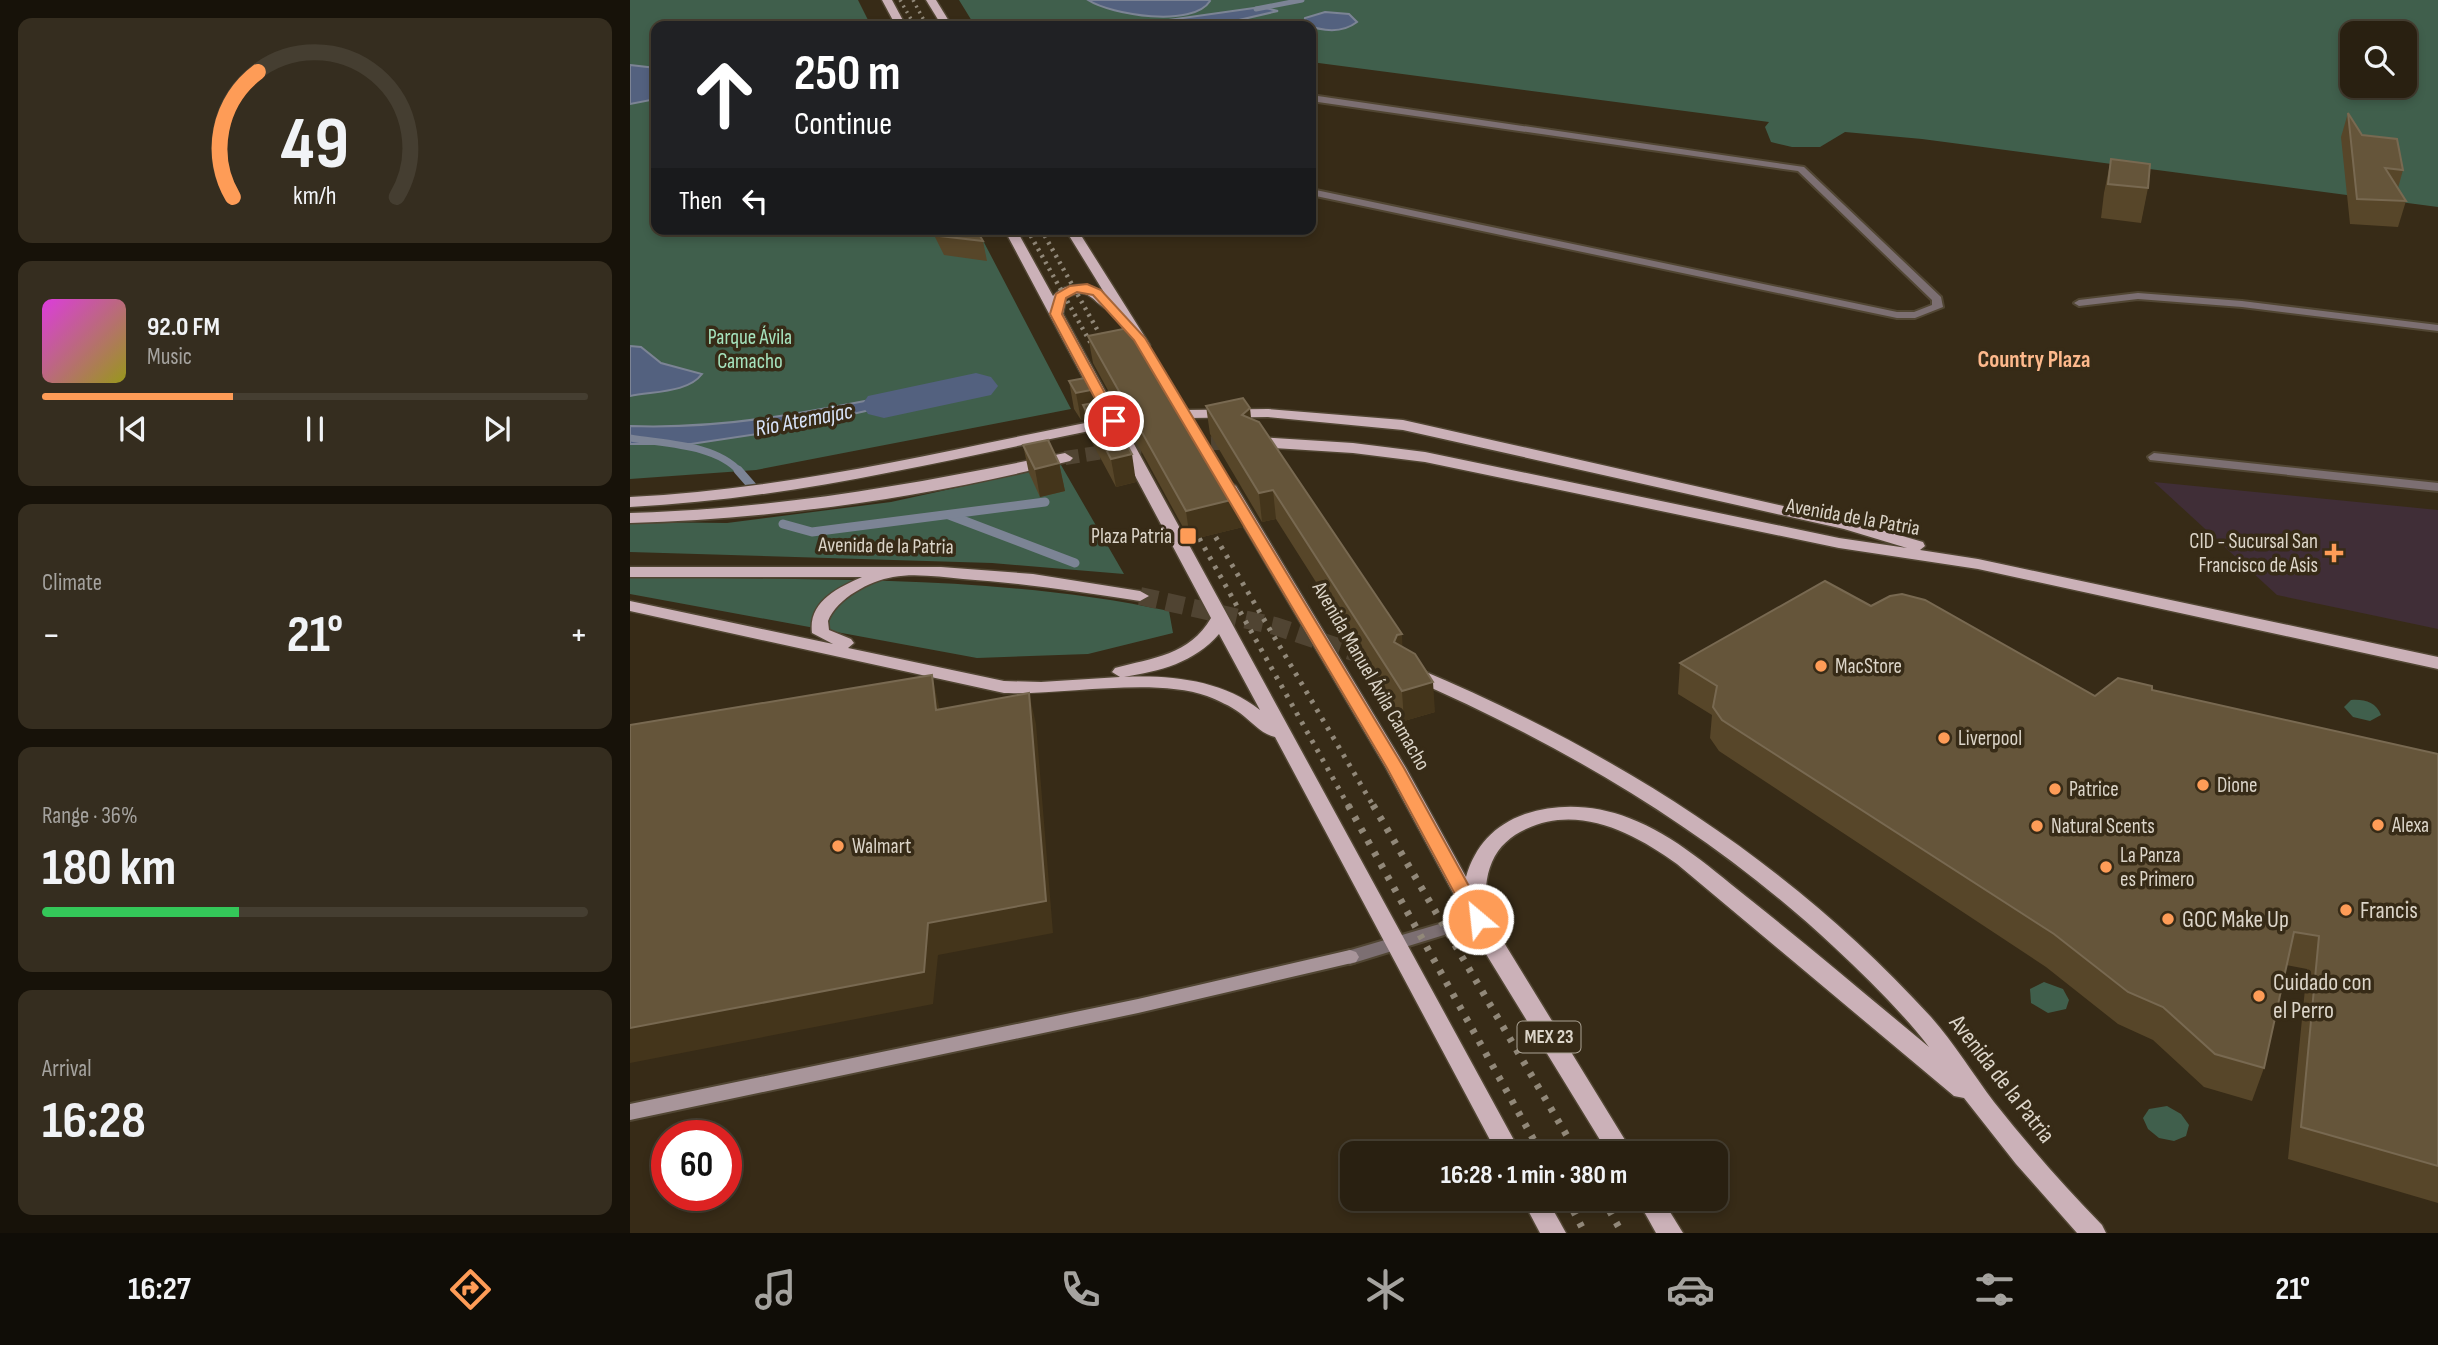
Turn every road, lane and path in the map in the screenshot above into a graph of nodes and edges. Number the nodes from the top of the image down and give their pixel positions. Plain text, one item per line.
1 (887, 0) edge
2 (931, 0) edge
3 (898, 21) edge
4 (944, 21) edge
5 (1316, 99) edge
6 (1316, 193) edge
7 (1013, 235) edge
8 (1075, 235) edge
9 (2079, 303) dead end
10 (1056, 314) junction
11 (2438, 328) edge
12 (1139, 338) junction
13 (1153, 361) edge
14 (1187, 415) edge
15 (1114, 421) junction
16 (1256, 442) tunnel mouth
17 (2154, 457) dead end
18 (1065, 458) tunnel mouth
19 (1219, 471) edge
20 (2438, 487) edge
21 (630, 502) edge
22 (630, 518) edge
23 (1978, 564) junction
24 (894, 571) junction
25 (630, 572) edge
26 (1140, 596) tunnel mouth
27 (630, 606) edge
28 (1221, 616) junction
29 (2438, 663) edge
30 (1407, 671) edge
31 (1283, 738) junction
32 (1478, 919) junction
33 (1394, 944) junction
34 (1350, 957) joint
35 (1986, 1109) junction
36 (630, 1112) edge
37 (1501, 1141) edge
38 (1614, 1141) edge
39 (1541, 1211) edge
40 (1657, 1211) edge
41 (1553, 1233) edge
42 (1671, 1233) edge
43 (2093, 1233) edge

1 - 3 main road
2 - 4 main road
5 - 6 street
7 - 10 main road
8 - 12 main road
9 - 11 street
10 - 12 main road
10 - 15 main road
12 - 13 main road
14 - 23 main road
15 - 21 main road
15 - 28 main road
16 - 23 main road, Avenida de la Patria
17 - 20 street
18 - 22 main road, Avenida de la Patria
19 - 32 main road, Avenida Manuel Ávila Camacho / MEX 23
23 - 29 main road, Avenida de la Patria
24 - 25 main road, Avenida de la Patria
24 - 26 main road, Avenida de la Patria
24 - 28 main road
27 - 31 main road
28 - 31 main road
30 - 35 main road, Avenida de la Patria
31 - 33 main road
32 - 33 street
32 - 35 main road
32 - 38 main road, Avenida Manuel Ávila Camacho / MEX 23
33 - 34 street
33 - 37 main road
34 - 36 street
35 - 43 main road, Avenida de la Patria
39 - 41 main road
40 - 42 main road

